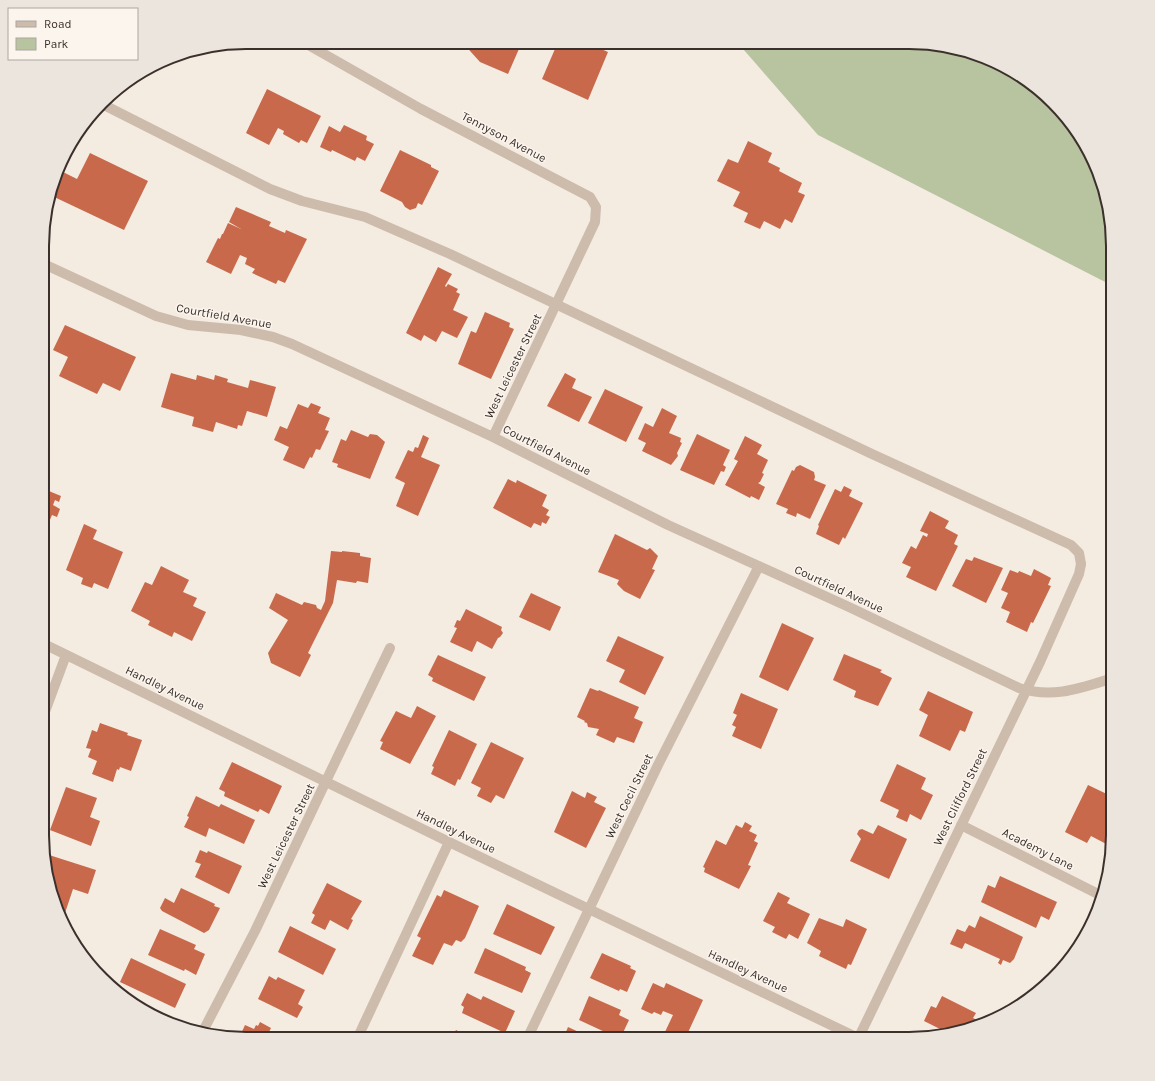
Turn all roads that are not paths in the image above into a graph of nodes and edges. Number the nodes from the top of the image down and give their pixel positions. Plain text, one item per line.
1 (315, 49) edge
2 (107, 107) edge
3 (49, 266) edge
4 (556, 306) junction
5 (493, 437) junction
6 (759, 566) junction
7 (49, 646) edge
8 (390, 648) dead end
9 (66, 655) junction
10 (1106, 680) edge
11 (1026, 690) junction
12 (49, 701) edge
13 (326, 781) junction
14 (961, 825) junction
15 (448, 842) junction
16 (1097, 894) edge
17 (590, 910) junction
18 (205, 1027) edge
19 (360, 1032) edge
20 (530, 1032) edge
21 (845, 1032) edge
22 (861, 1032) edge

1 - 4 street, Tennyson Avenue
2 - 4 street
3 - 5 street, Courtfield Avenue
4 - 5 street, West Leicester Street
4 - 11 street, West Clifford Street
5 - 6 street, Courtfield Avenue
6 - 11 street, Courtfield Avenue
6 - 17 street, West Cecil Street
7 - 9 street, Handley Avenue
8 - 13 street, West Leicester Street
9 - 12 street
9 - 13 street, Handley Avenue
10 - 11 street, Courtfield Avenue
11 - 14 street, West Clifford Street
13 - 15 street, Handley Avenue
13 - 18 street, West Leicester Street
14 - 16 street, Academy Lane
14 - 22 street, West Clifford Street
15 - 17 street, Handley Avenue
15 - 19 street
17 - 20 street, West Cecil Street
17 - 21 street, Handley Avenue

